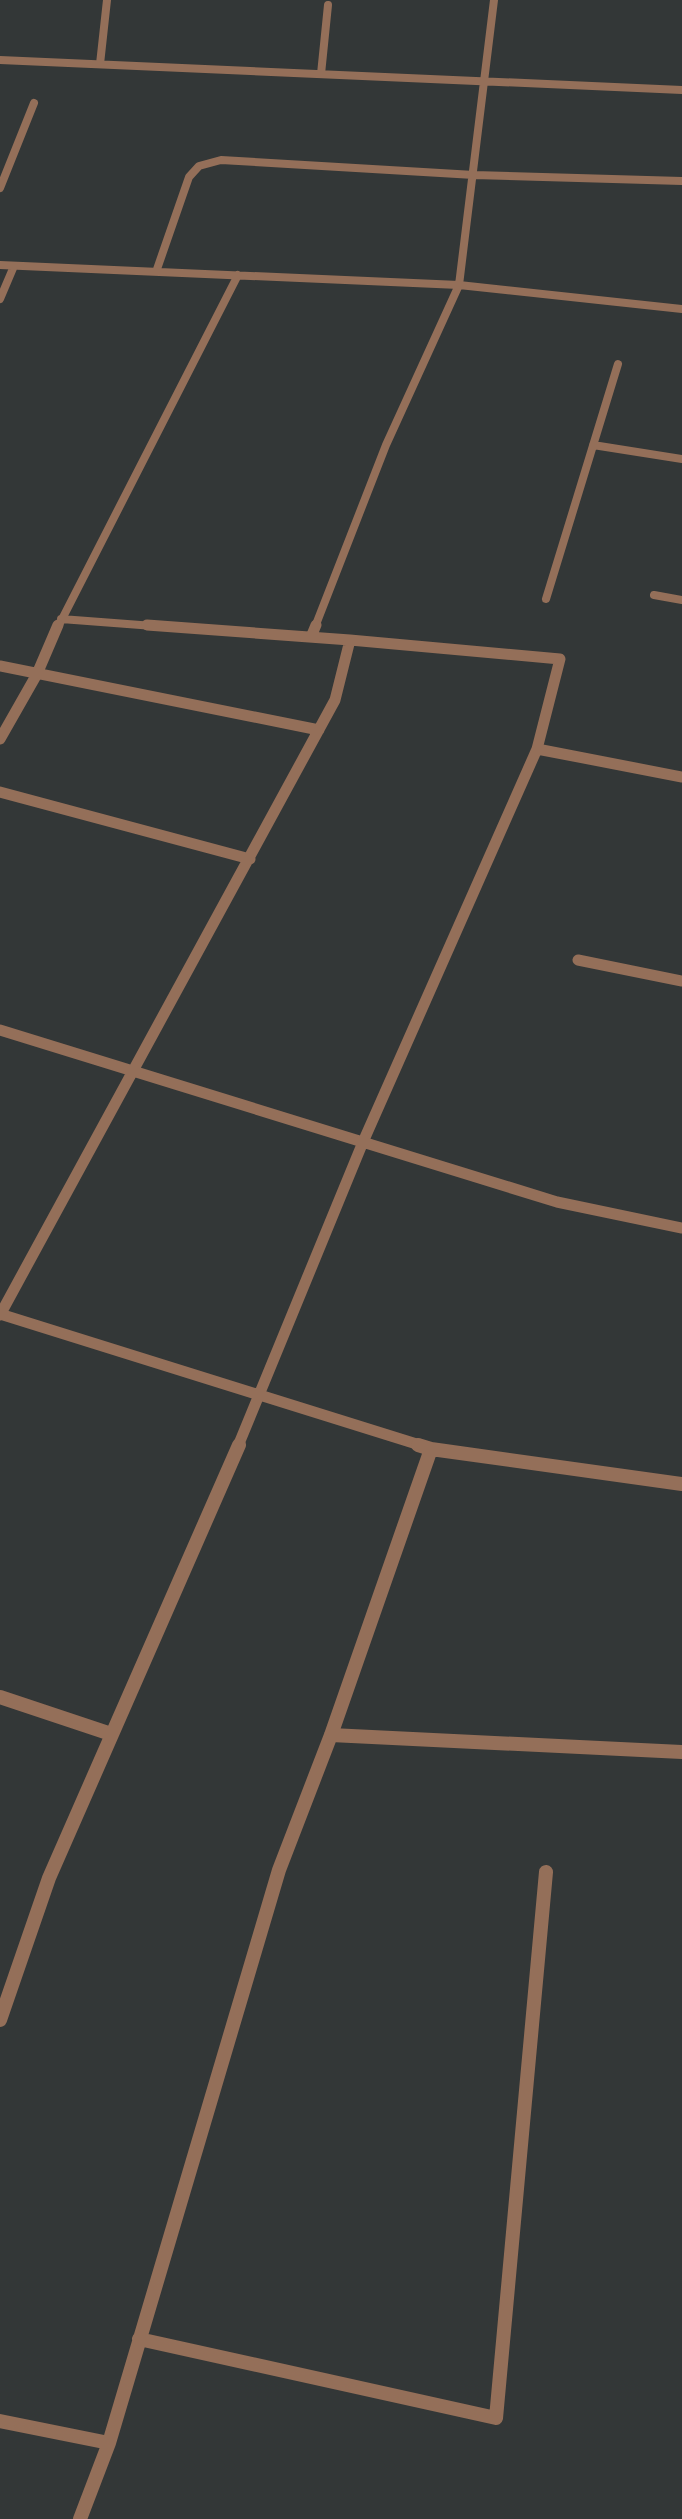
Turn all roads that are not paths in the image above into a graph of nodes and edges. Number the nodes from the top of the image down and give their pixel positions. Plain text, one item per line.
1 (107, 0) edge
2 (494, 0) edge
3 (328, 5) dead end
4 (0, 60) edge
5 (100, 64) junction
6 (321, 74) junction
7 (484, 82) junction
8 (682, 90) edge
9 (34, 104) dead end
10 (474, 175) junction
11 (682, 181) edge
12 (0, 188) edge
13 (0, 265) edge
14 (14, 266) junction
15 (156, 272) junction
16 (238, 275) junction
17 (459, 285) junction
18 (0, 299) edge
19 (682, 309) edge
20 (618, 364) dead end
21 (593, 445) junction
22 (682, 459) edge
23 (654, 595) dead end
24 (546, 599) dead end
25 (682, 600) edge
26 (61, 619) junction
27 (311, 637) junction
28 (350, 640) junction
29 (0, 666) edge
30 (37, 674) junction
31 (319, 730) junction
32 (0, 739) edge
33 (537, 749) junction
34 (682, 777) edge
35 (0, 792) edge
36 (250, 859) junction
37 (578, 960) dead end
38 (682, 981) edge
39 (0, 1030) edge
40 (135, 1071) junction
41 (363, 1142) junction
42 (682, 1228) edge
43 (0, 1314) edge
44 (260, 1396) junction
45 (431, 1449) junction
46 (682, 1484) edge
47 (0, 1697) edge
48 (111, 1734) junction
49 (331, 1735) junction
50 (682, 1752) edge
51 (546, 1872) dead end
52 (0, 2020) edge
53 (139, 2339) junction
54 (0, 2421) edge
55 (109, 2443) junction
56 (80, 2519) edge

1 - 5 street
2 - 7 street
3 - 6 street
4 - 5 street
5 - 6 street
6 - 7 street
7 - 8 street
7 - 10 street
9 - 12 street
10 - 11 street
10 - 15 street
10 - 17 street
13 - 14 street
14 - 15 street
14 - 18 street
15 - 16 street
16 - 17 street
16 - 26 street
17 - 19 street
17 - 27 street
20 - 21 street
21 - 22 street
21 - 24 street
23 - 25 street
26 - 27 street
26 - 30 street
27 - 28 street
28 - 31 street
28 - 33 street
29 - 30 street
30 - 31 street
30 - 32 street
31 - 36 street
33 - 34 street
33 - 41 street
35 - 36 street
36 - 40 street
37 - 38 street
39 - 40 street
40 - 41 street
40 - 43 street
41 - 42 street
41 - 44 street
43 - 44 street
44 - 45 street
44 - 48 street
45 - 46 street
45 - 49 street
47 - 48 street
48 - 52 street
49 - 50 street
49 - 53 street
51 - 53 street
53 - 55 street
54 - 55 street
55 - 56 street

